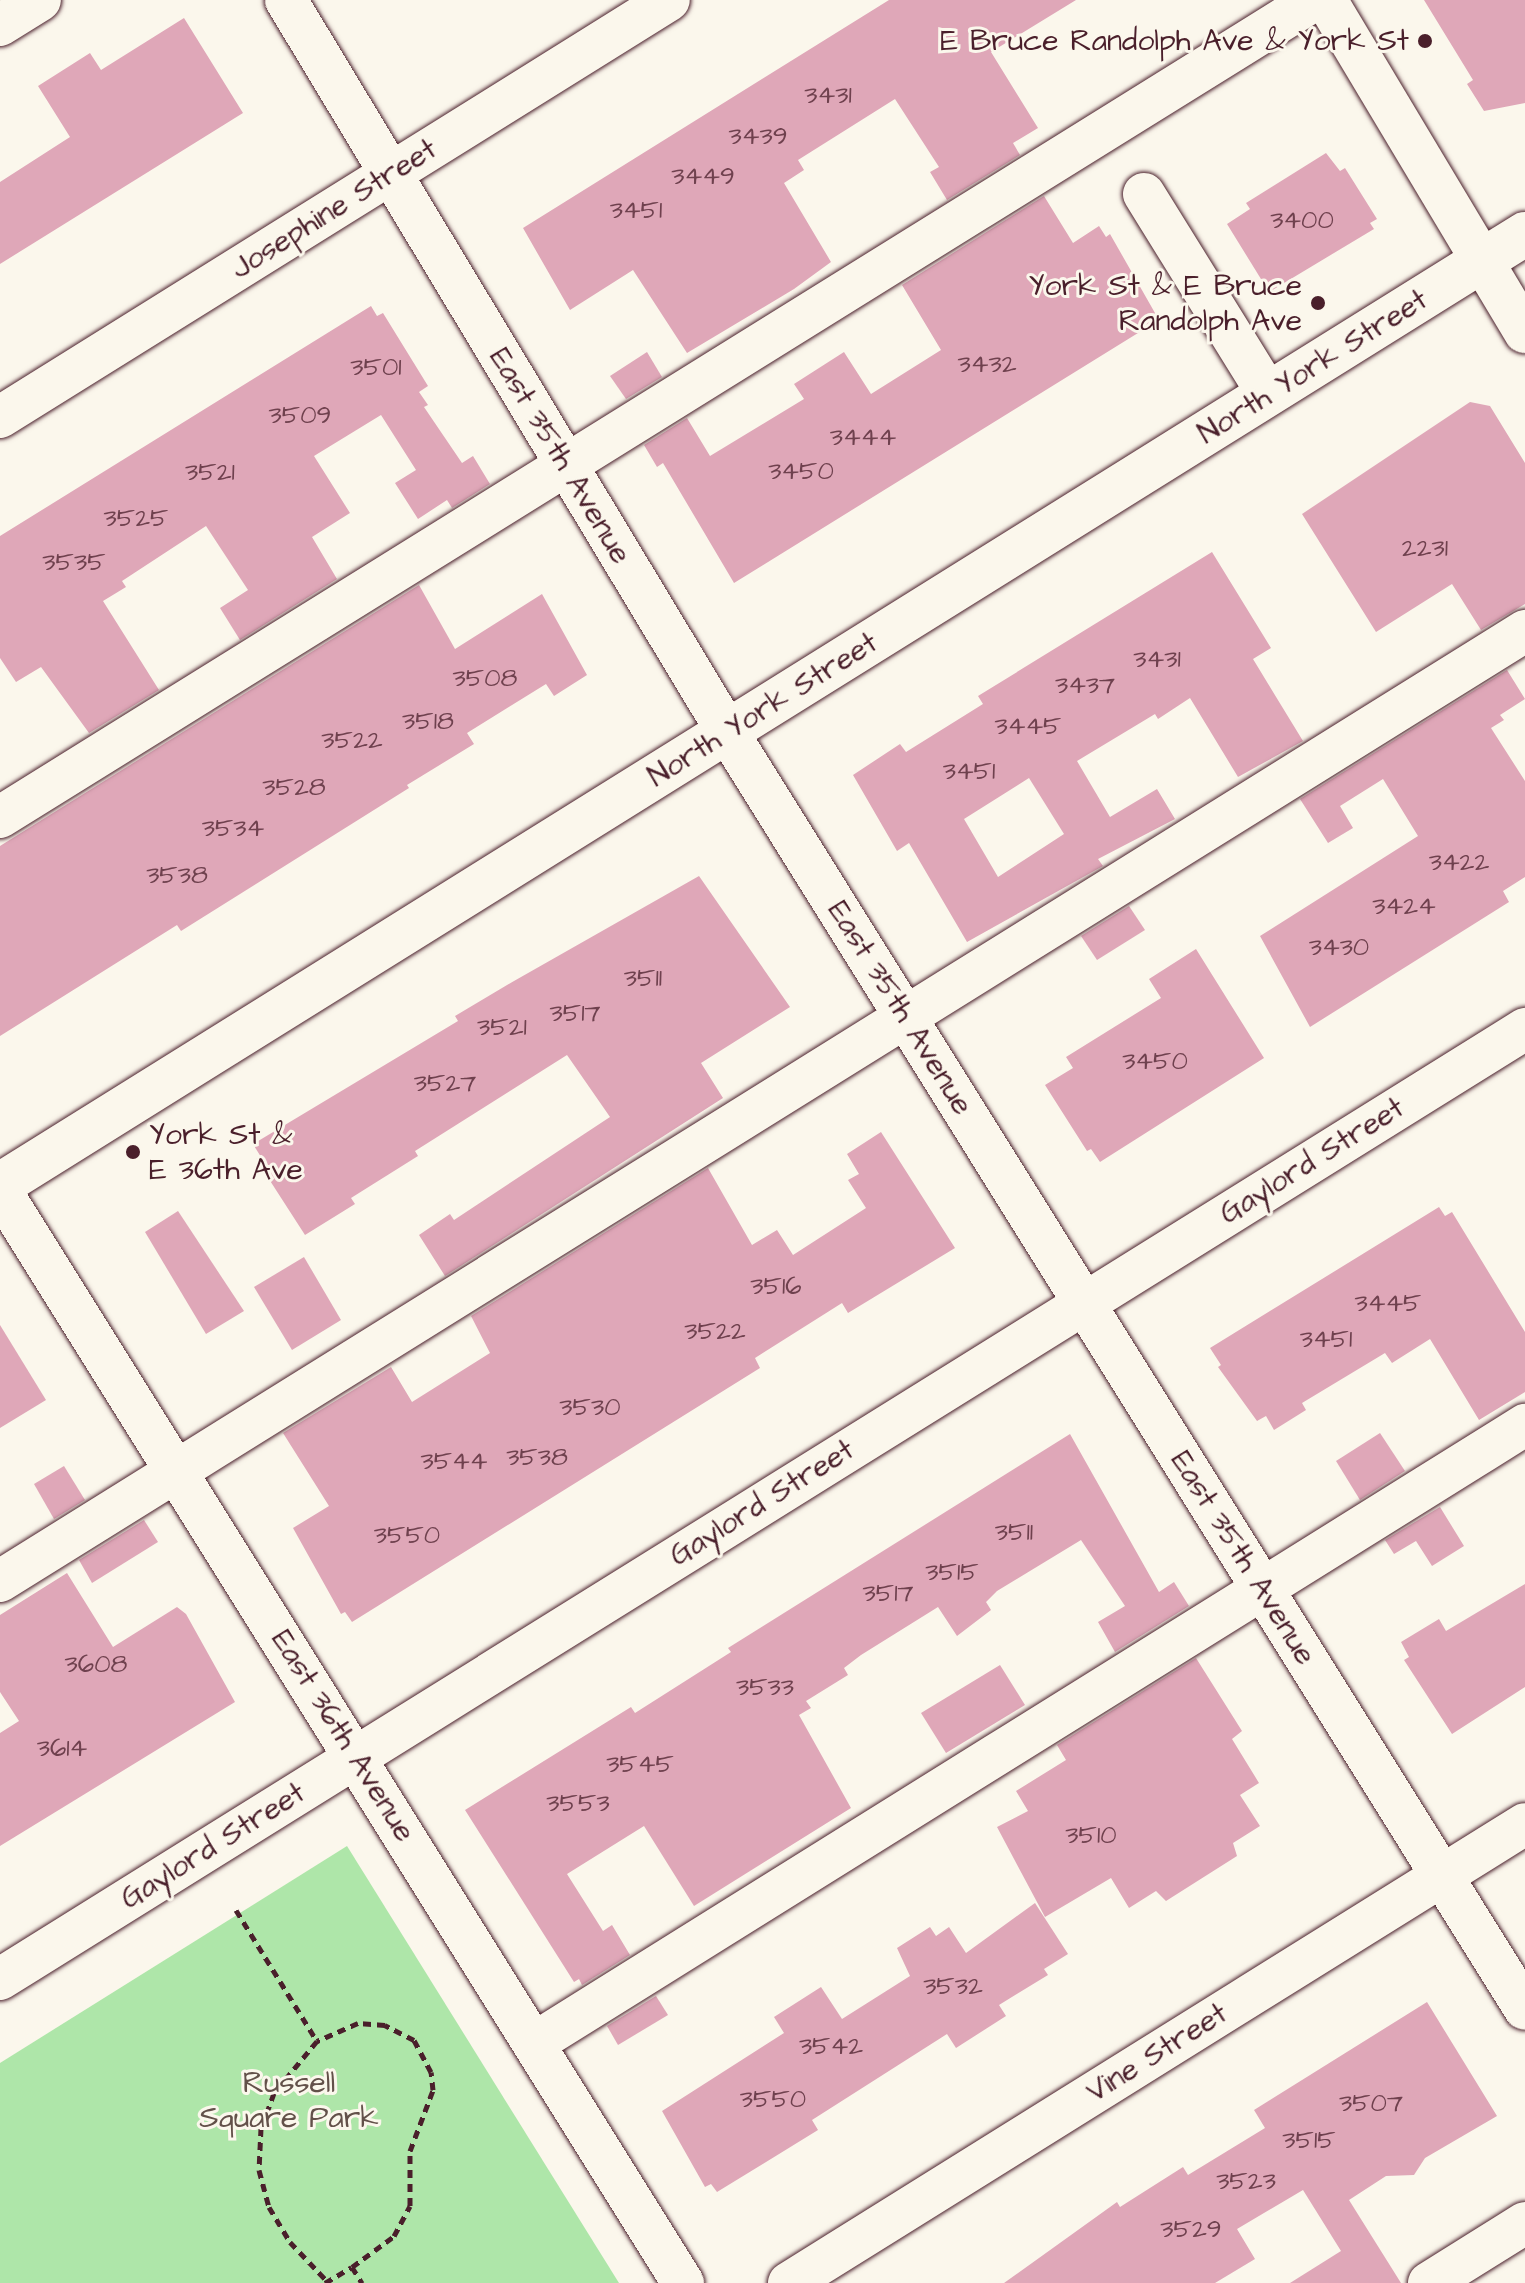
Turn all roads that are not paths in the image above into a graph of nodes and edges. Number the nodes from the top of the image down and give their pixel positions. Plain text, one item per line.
1 (40, 0) edge
2 (286, 0) edge
3 (669, 0) edge
4 (1314, 0) edge
5 (1326, 0) edge
6 (0, 25) edge
7 (390, 174) junction
8 (1144, 194) dead end
9 (1525, 234) edge
10 (1482, 262) junction
11 (1525, 332) edge
12 (1268, 394) junction
13 (0, 417) edge
14 (564, 465) junction
15 (1525, 631) edge
16 (728, 733) junction
17 (0, 817) edge
18 (905, 1016) junction
19 (1525, 1029) edge
20 (0, 1188) edge
21 (1084, 1303) junction
22 (1525, 1425) edge
23 (175, 1472) junction
24 (0, 1581) edge
25 (1263, 1588) junction
26 (357, 1757) junction
27 (1525, 1824) edge
28 (1442, 1876) junction
29 (0, 1979) edge
30 (1525, 2009) edge
31 (536, 2042) junction
32 (1525, 2223) edge
33 (683, 2283) edge
34 (789, 2283) edge
35 (1429, 2283) edge

1 - 6 street
2 - 7 street, East 35th Avenue
3 - 7 street, Josephine Street
4 - 14 street
5 - 10 street
7 - 13 street, Josephine Street
7 - 14 street, East 35th Avenue
8 - 12 street
9 - 10 main road, North York Street
10 - 11 street
10 - 12 main road, North York Street
12 - 16 main road, North York Street
14 - 16 street, East 35th Avenue
14 - 17 street
15 - 18 street
16 - 18 street, East 35th Avenue
16 - 20 main road, North York Street
18 - 21 street, East 35th Avenue
18 - 23 street
19 - 21 street, Gaylord Street
20 - 23 street, East 36th Avenue
21 - 25 street, East 35th Avenue
21 - 26 street, Gaylord Street
22 - 25 street
23 - 24 street
23 - 26 street, East 36th Avenue
25 - 28 street, East 35th Avenue
25 - 31 street
26 - 29 street, Gaylord Street
26 - 31 street, East 36th Avenue
27 - 28 street, Vine Street
28 - 30 street, East 35th Avenue
28 - 34 street, Vine Street
31 - 33 street, East 36th Avenue
32 - 35 street

